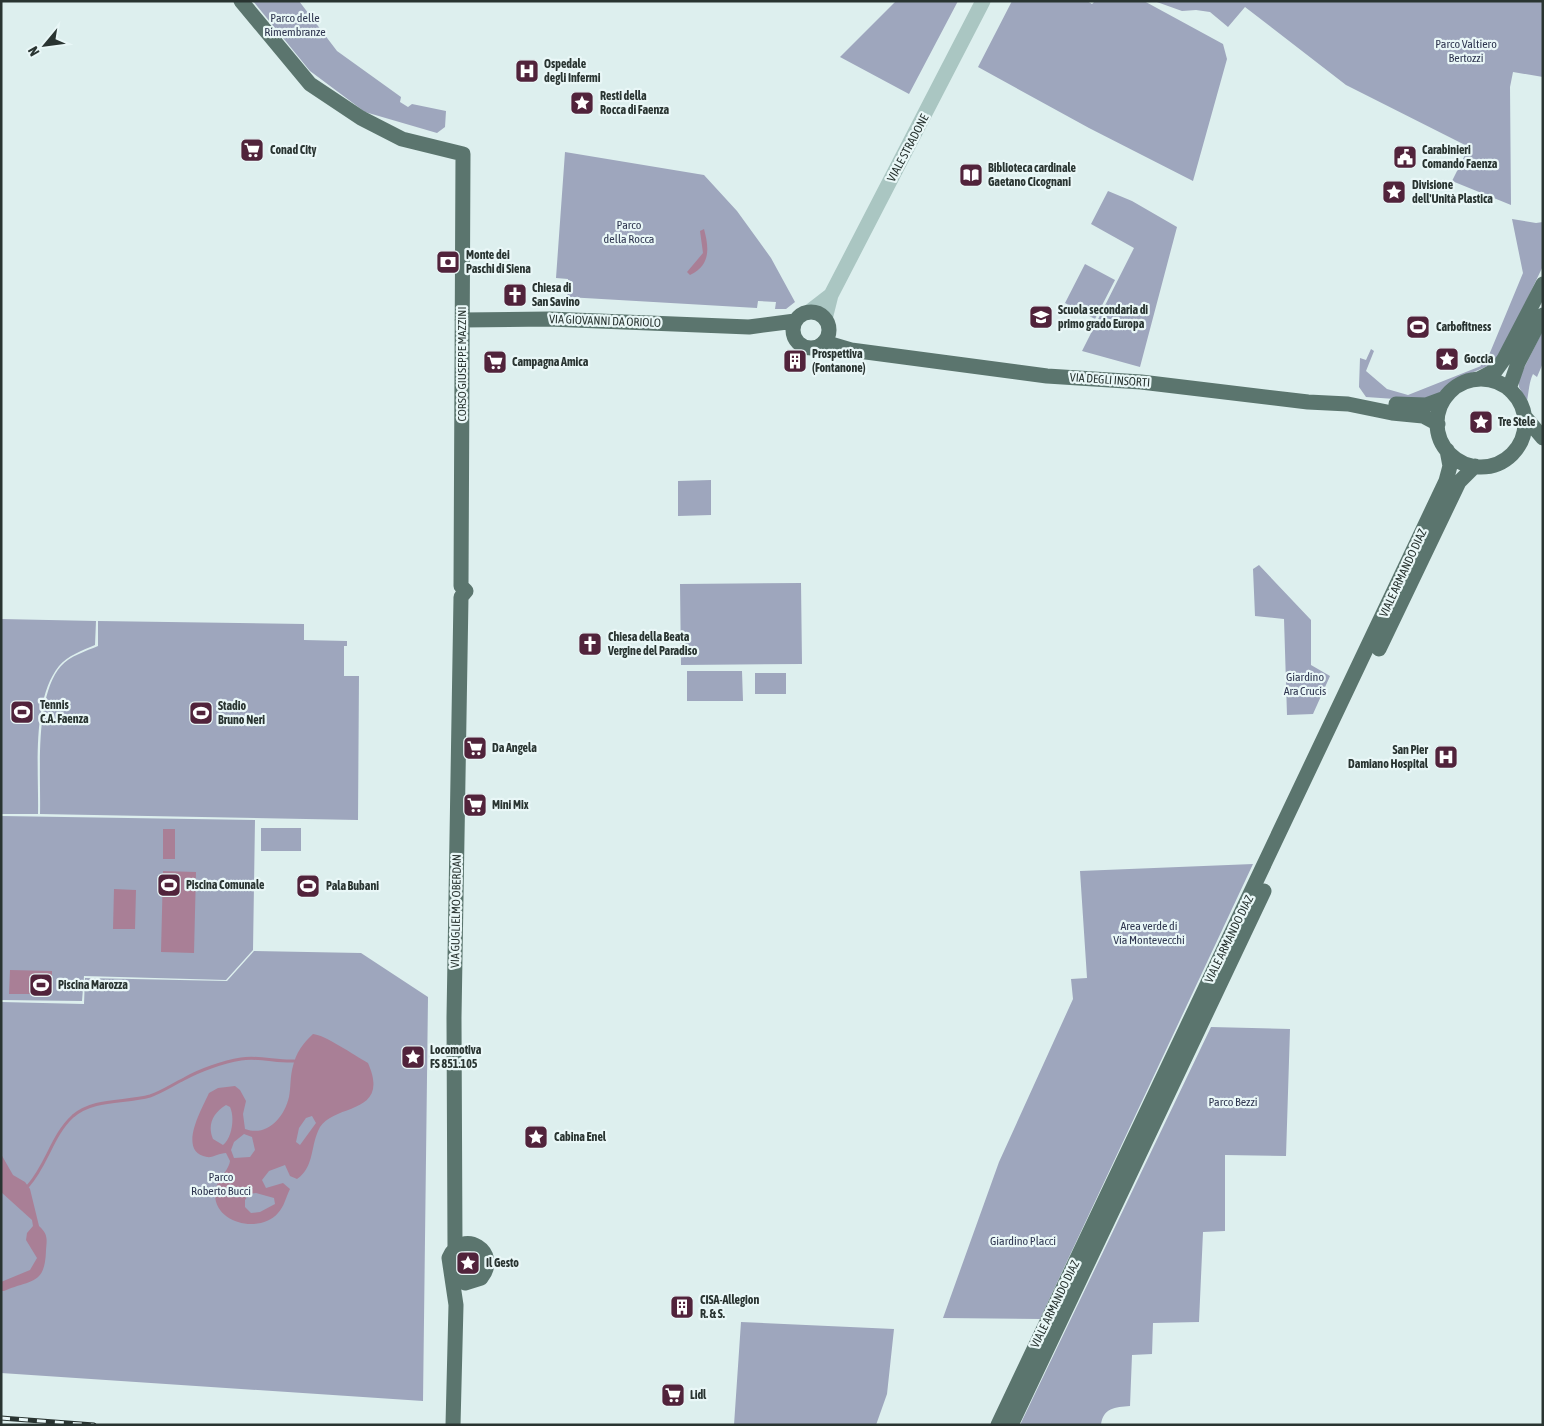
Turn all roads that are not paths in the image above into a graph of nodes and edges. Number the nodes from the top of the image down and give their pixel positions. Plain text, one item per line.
1 (241, 1) edge
2 (983, 1) edge
3 (1543, 284) edge
4 (831, 295) junction
5 (809, 312) junction
6 (1543, 315) edge
7 (462, 320) junction
8 (795, 322) junction
9 (748, 327) junction
10 (826, 330) junction
11 (795, 338) junction
12 (1479, 379) junction
13 (1509, 389) junction
14 (1445, 398) junction
15 (1369, 407) junction
16 (1525, 417) junction
17 (1438, 424) junction
18 (1543, 438) edge
19 (1518, 447) junction
20 (1543, 447) edge
21 (1447, 450) junction
22 (1474, 466) junction
23 (461, 586) joint
24 (1309, 780) junction
25 (460, 1246) junction
26 (459, 1279) junction
27 (453, 1425) edge
28 (998, 1425) edge
29 (1011, 1425) edge

1 - 7 main road, CORSO GIUSEPPE MAZZINI
2 - 4 street, VIALE STRADONE
3 - 12 main road
4 - 5 street, VIALE STRADONE
4 - 10 street, VIALE STRADONE
5 - 8 main road
5 - 10 main road
6 - 13 main road
7 - 9 main road, VIA GIOVANNI DA ORIOLO
7 - 23 main road, CORSO GIUSEPPE MAZZINI
8 - 9 main road, VIA GIOVANNI DA ORIOLO
8 - 11 main road
9 - 11 main road, VIA GIOVANNI DA ORIOLO
10 - 11 main road
10 - 15 main road, VIA DEGLI INSORTI
12 - 13 main road
12 - 14 main road
13 - 16 main road
14 - 15 main road, VIA DEGLI INSORTI
14 - 17 main road
15 - 17 main road, VIA DEGLI INSORTI
16 - 18 main road
16 - 19 main road
17 - 21 main road
19 - 20 main road
19 - 22 main road
21 - 22 main road
21 - 24 main road, VIALE ARMANDO DIAZ
22 - 24 main road, VIALE ARMANDO DIAZ
23 - 25 main road, VIA GUGLIELMO OBERDAN
24 - 28 main road, VIALE ARMANDO DIAZ
24 - 29 main road, VIALE ARMANDO DIAZ
25 - 26 main road, VIA GUGLIELMO OBERDAN
25 - 26 main road
26 - 27 main road, VIA GUGLIELMO OBERDAN

